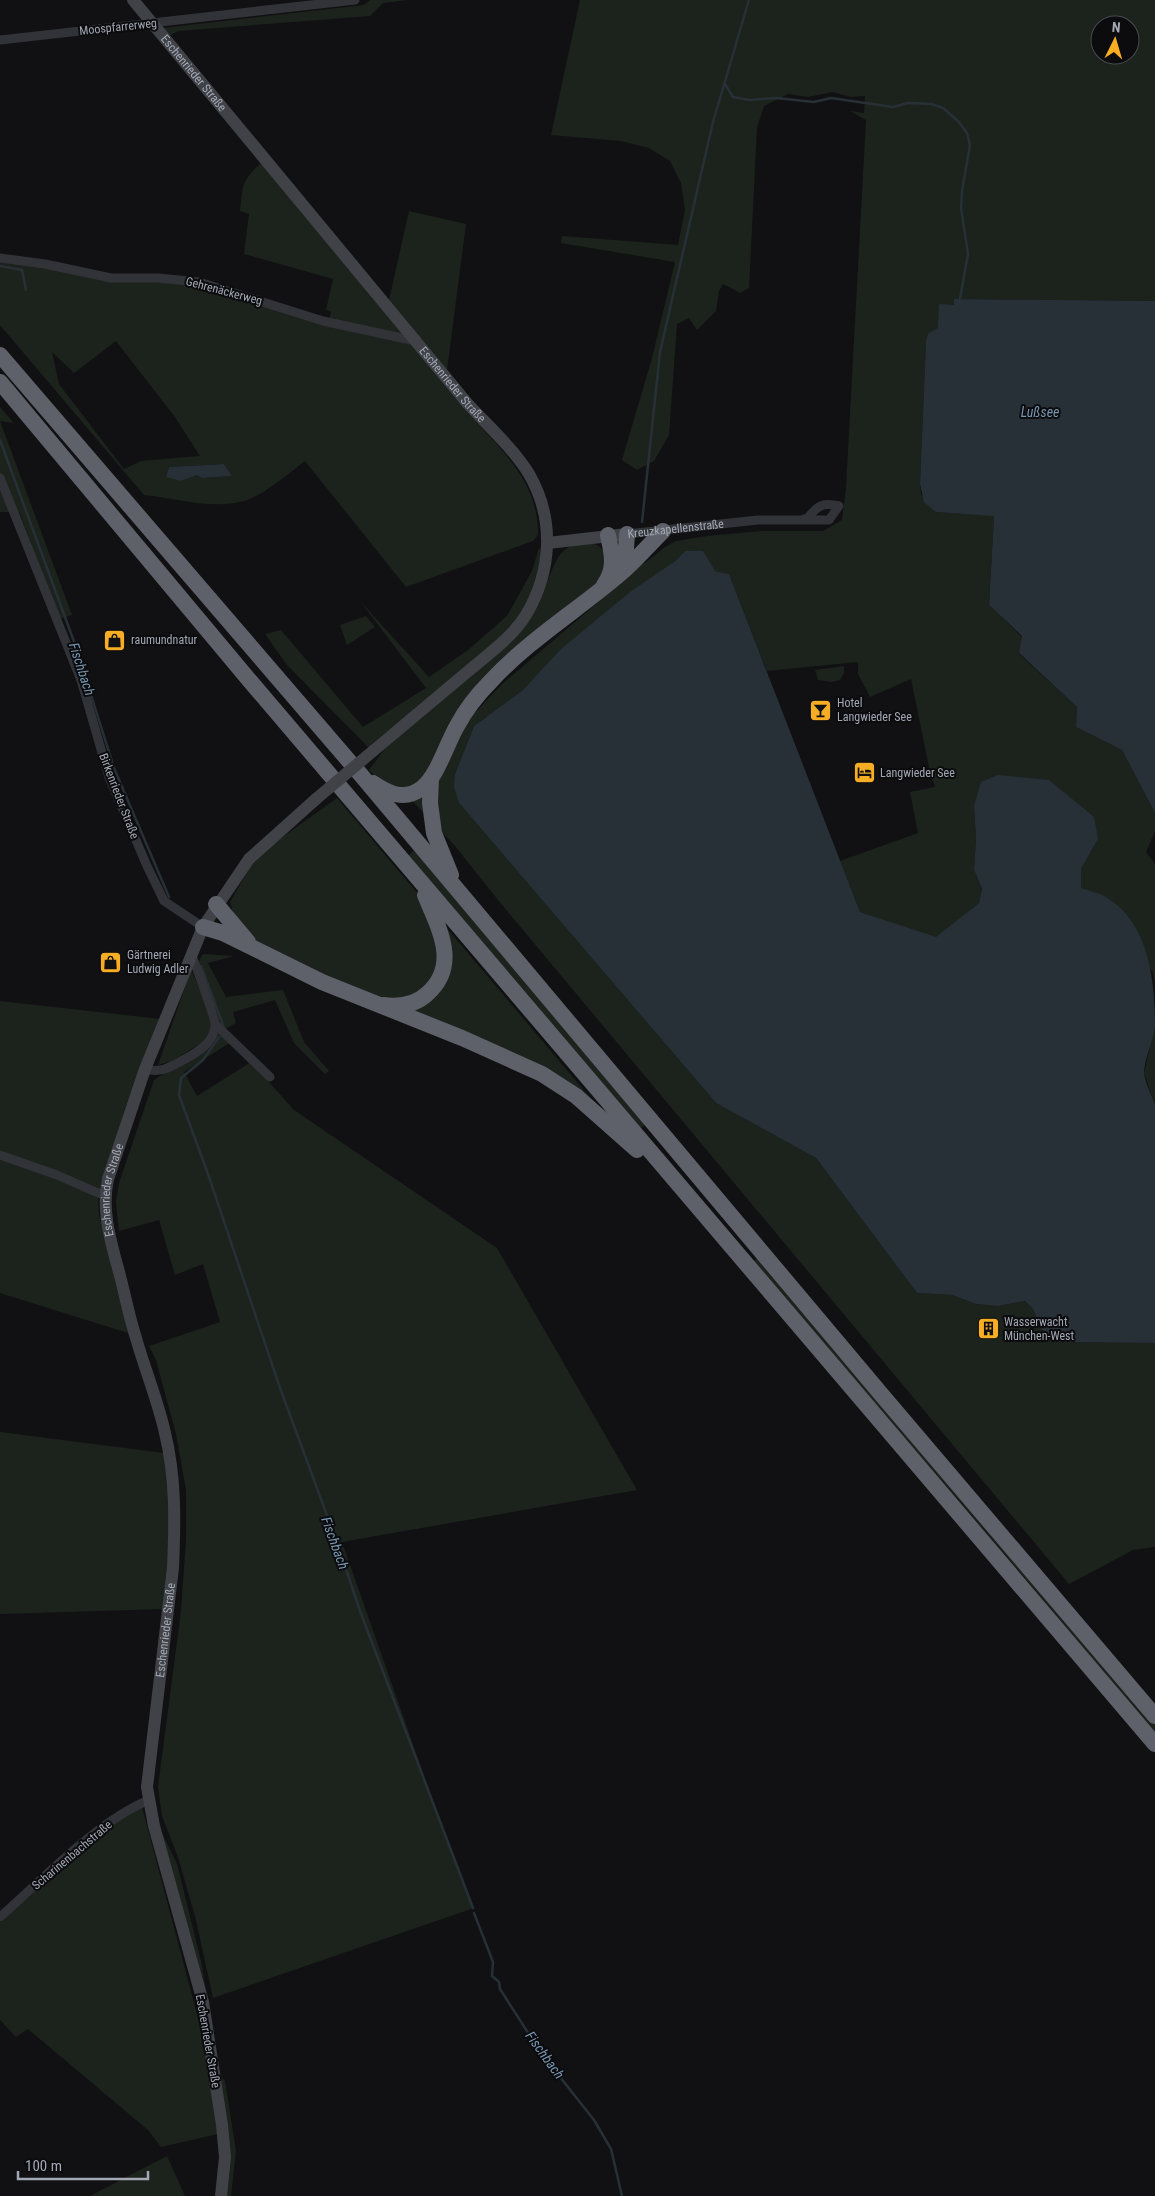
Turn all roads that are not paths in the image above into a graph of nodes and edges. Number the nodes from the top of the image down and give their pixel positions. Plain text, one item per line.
1 (133, 0) edge
2 (355, 0) edge
3 (152, 23) junction
4 (0, 40) edge
5 (0, 258) edge
6 (415, 338) junction
7 (0, 355) edge
8 (0, 382) edge
9 (0, 478) edge
10 (804, 519) dead end
11 (663, 531) junction
12 (627, 534) junction
13 (608, 535) junction
14 (548, 543) junction
15 (621, 574) junction
16 (604, 586) junction
17 (361, 775) junction
18 (431, 778) junction
19 (420, 882) junction
20 (456, 889) junction
21 (216, 904) junction
22 (202, 927) junction
23 (252, 948) junction
24 (191, 953) junction
25 (376, 1004) junction
26 (216, 1025) junction
27 (146, 1069) junction
28 (270, 1077) dead end
29 (0, 1155) edge
30 (105, 1196) junction
31 (698, 1208) junction
32 (1155, 1716) edge
33 (1155, 1744) edge
34 (149, 1800) junction
35 (0, 1917) edge
36 (221, 2196) edge

1 - 3 street, Eschenrieder Straße
2 - 3 street, Moospfarrerweg
3 - 4 street, Moospfarrerweg
3 - 6 street, Eschenrieder Straße
5 - 6 street, Gehrenäckerweg
6 - 14 street, Eschenrieder Straße
7 - 17 highway
8 - 19 highway
9 - 22 street, Birkenrieder Straße
10 - 11 street, Kreuzkapellenstraße
11 - 12 street, Kreuzkapellenstraße
11 - 15 highway
12 - 13 street, Kreuzkapellenstraße
12 - 15 highway
13 - 14 street, Kreuzkapellenstraße
13 - 16 highway
14 - 21 street, Eschenrieder Straße, bridge
15 - 16 highway
16 - 18 highway
17 - 18 highway
17 - 20 highway
18 - 20 highway
19 - 25 highway
19 - 31 highway
20 - 32 highway
21 - 22 street, Eschenrieder Straße
21 - 23 highway
22 - 23 highway
22 - 24 street, Eschenrieder Straße
23 - 25 highway
24 - 26 street
24 - 27 street, Eschenrieder Straße
25 - 31 highway
26 - 27 street
26 - 28 street
27 - 30 street, Eschenrieder Straße
29 - 30 street
30 - 34 street, Eschenrieder Straße
31 - 33 highway
34 - 35 street, Scharinenbachstraße
34 - 36 street, Eschenrieder Straße

